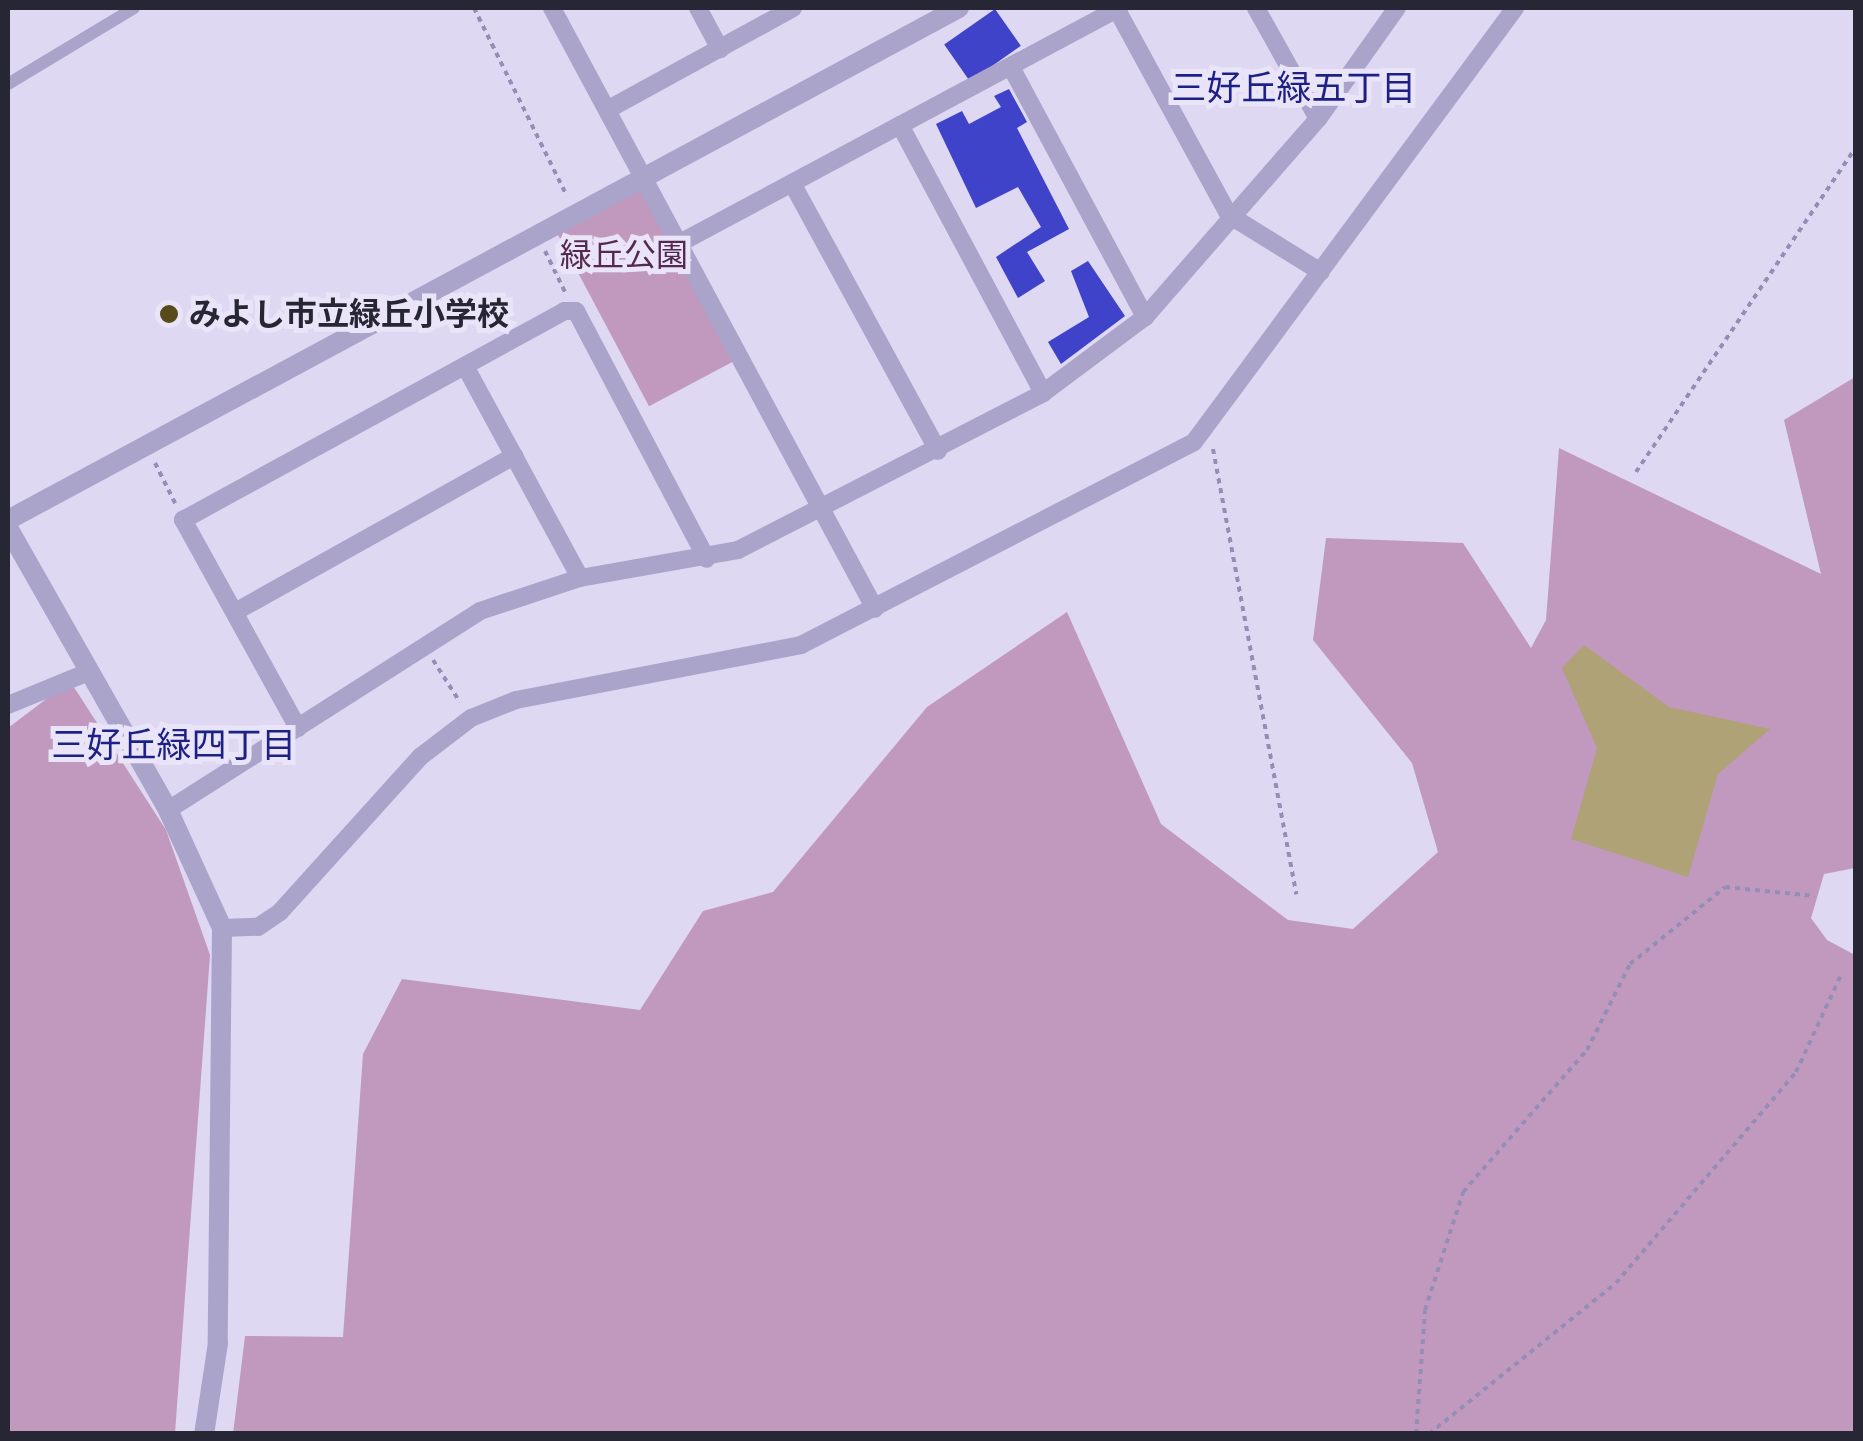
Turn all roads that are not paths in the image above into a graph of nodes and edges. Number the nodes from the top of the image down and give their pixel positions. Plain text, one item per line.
1 (134, 8) edge
2 (552, 8) edge
3 (698, 8) edge
4 (794, 8) edge
5 (960, 8) edge
6 (1118, 8) edge
7 (1256, 8) edge
8 (1396, 8) edge
9 (1515, 8) edge
10 (720, 48) junction
11 (1011, 67) junction
12 (8, 84) edge
13 (606, 110) junction
14 (1318, 119) junction
15 (900, 125) junction
16 (642, 178) junction
17 (792, 183) junction
18 (1229, 215) junction
19 (678, 244) junction
20 (1321, 272) junction
21 (1146, 317) junction
22 (465, 366) junction
23 (1043, 392) junction
24 (938, 451) junction
25 (514, 456) junction
26 (822, 510) junction
27 (8, 520) edge
28 (8, 528) edge
29 (708, 559) junction
30 (580, 578) junction
31 (875, 609) junction
32 (235, 612) junction
33 (86, 673) junction
34 (8, 705) edge
35 (298, 728) junction
36 (168, 810) junction
37 (222, 928) junction
38 (204, 1434) edge

1 - 12 street
2 - 13 street
3 - 10 street
4 - 10 street
5 - 16 street
6 - 11 street
6 - 18 street
7 - 14 street
8 - 14 street
9 - 20 street
10 - 13 street
11 - 15 street
11 - 21 street
13 - 16 street
14 - 18 street
15 - 17 street
15 - 23 street
16 - 19 street
16 - 27 street
17 - 19 street
17 - 24 street
18 - 20 street
18 - 21 street
19 - 26 street
20 - 31 street
21 - 23 street
22 - 25 street
22 - 29 street
22 - 32 street
23 - 24 street
24 - 26 street
25 - 30 street
25 - 32 street
26 - 29 street
26 - 31 street
28 - 33 street
29 - 30 street
30 - 35 street
31 - 37 street
32 - 35 street
33 - 34 street
33 - 36 street
35 - 36 street
36 - 37 street
37 - 38 street

